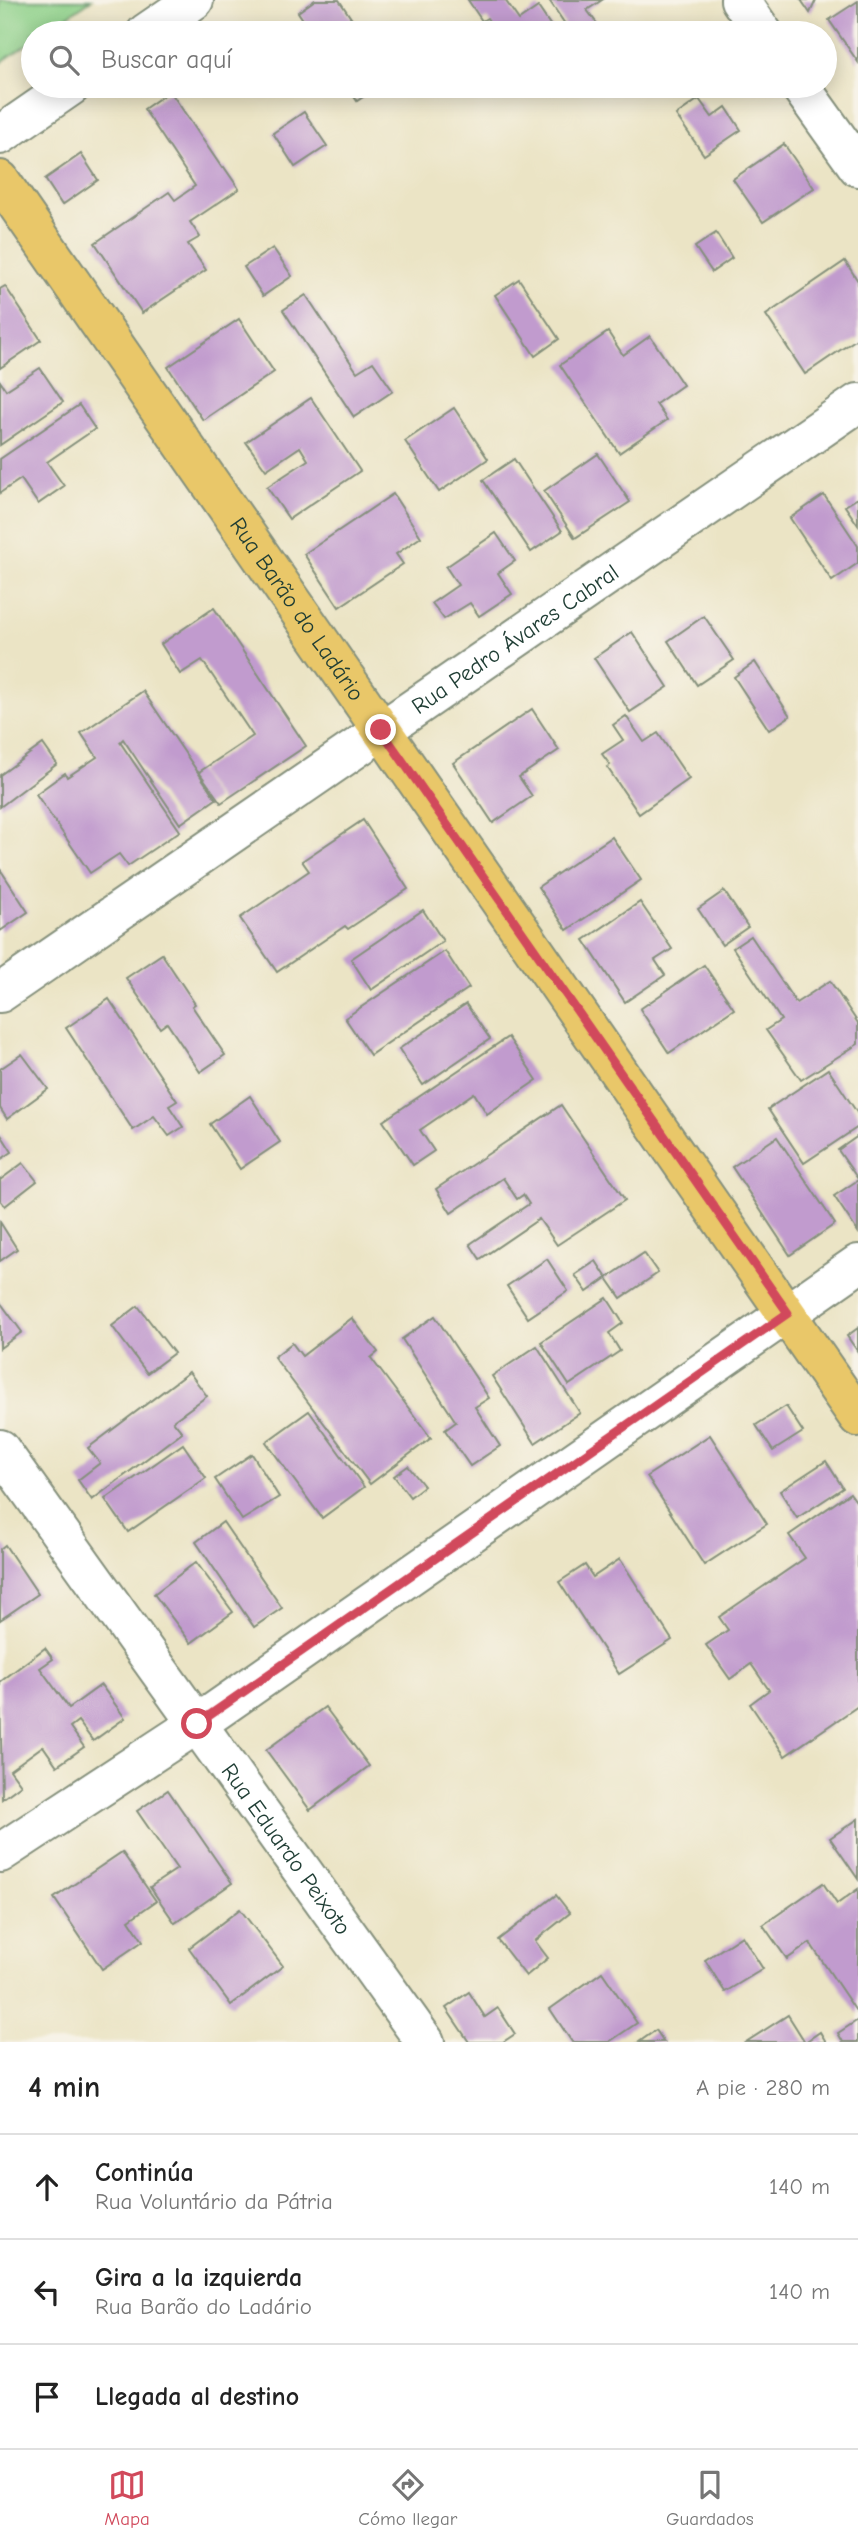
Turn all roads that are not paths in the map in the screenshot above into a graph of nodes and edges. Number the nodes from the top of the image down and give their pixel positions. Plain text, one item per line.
1 (194, 0) edge
2 (740, 0) edge
3 (163, 21) edge
4 (755, 21) edge
5 (54, 98) edge
6 (809, 98) edge
7 (0, 135) edge
8 (858, 167) edge
9 (0, 180) edge
10 (858, 403) edge
11 (381, 730) junction
12 (0, 993) edge
13 (858, 1264) edge
14 (788, 1313) junction
15 (858, 1416) edge
16 (0, 1449) edge
17 (197, 1724) junction
18 (0, 1853) edge
19 (425, 2042) edge

1 - 3 street
2 - 4 street
5 - 7 street
6 - 8 street
9 - 11 main road, Rua Barão do Ladário
10 - 11 street, Rua Pedro Ávares Cabral
11 - 12 street, Rua Pedro Ávares Cabral
11 - 14 main road, Rua Barão do Ladário
13 - 14 street
14 - 15 main road, Rua Barão do Ladário
14 - 17 street
16 - 17 street, Rua Eduardo Peixoto
17 - 18 street
17 - 19 street, Rua Eduardo Peixoto

